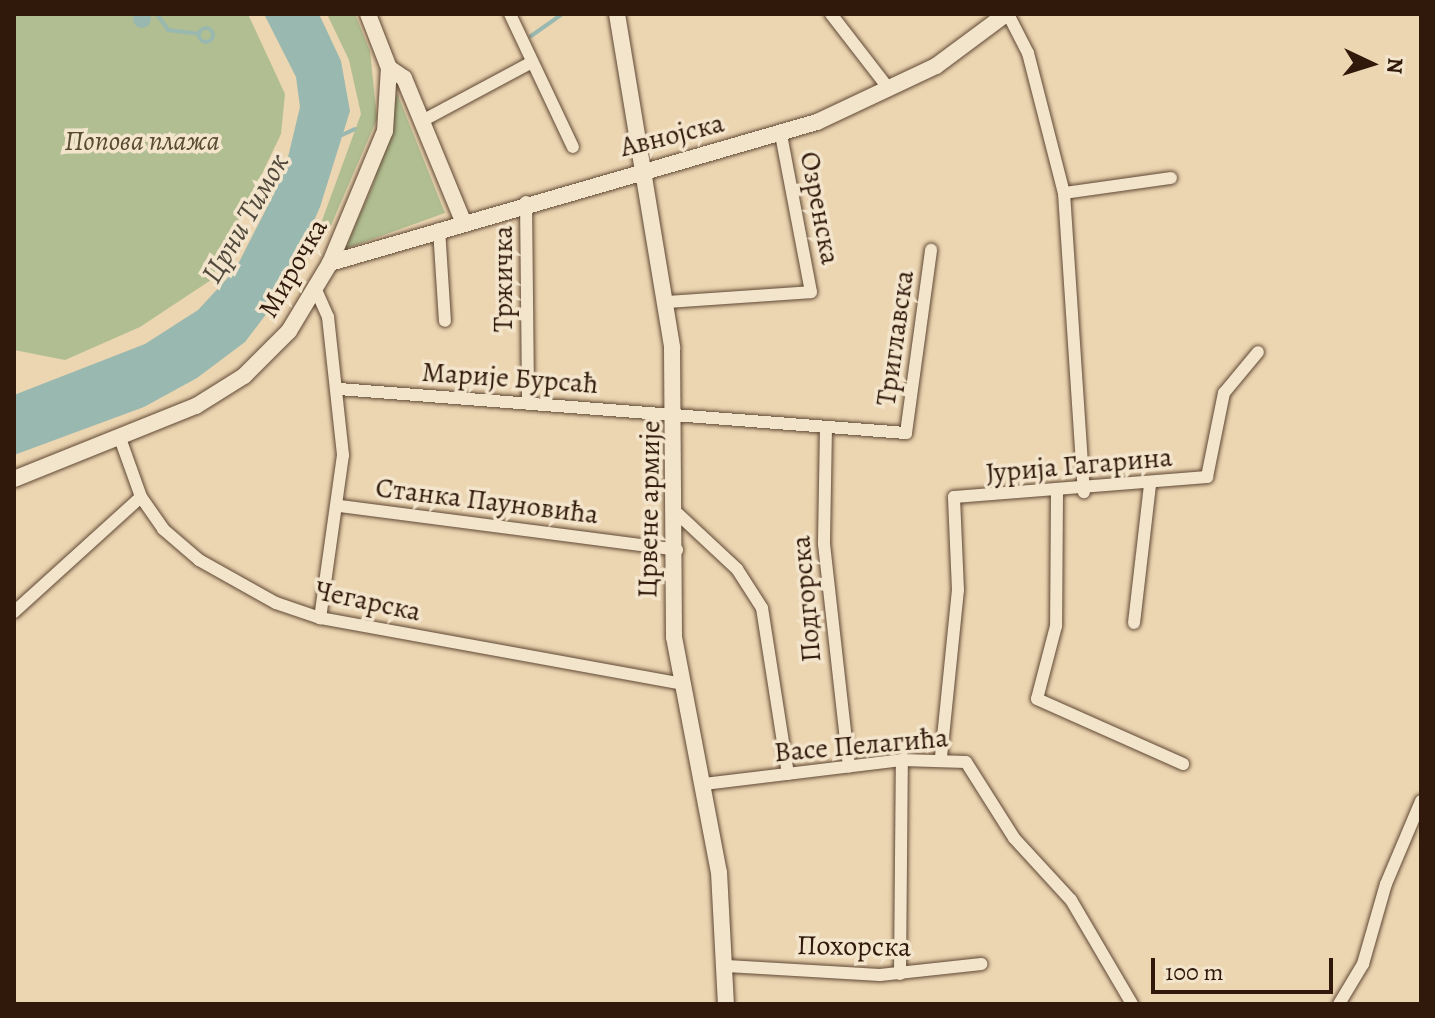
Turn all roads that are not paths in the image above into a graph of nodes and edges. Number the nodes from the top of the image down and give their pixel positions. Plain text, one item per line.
1 (368, 14) edge
2 (510, 14) edge
3 (617, 14) edge
4 (831, 14) edge
5 (1004, 15) edge
6 (532, 62) junction
7 (389, 68) junction
8 (889, 89) junction
9 (422, 121) junction
10 (781, 134) junction
11 (573, 147) dead end
12 (642, 168) junction
13 (1171, 178) dead end
14 (1064, 193) junction
15 (526, 202) junction
16 (463, 221) junction
17 (439, 229) junction
18 (931, 250) dead end
19 (330, 263) junction
20 (316, 290) junction
21 (666, 302) junction
22 (445, 321) dead end
23 (1258, 352) dead end
24 (339, 389) junction
25 (528, 404) junction
26 (676, 415) junction
27 (826, 427) junction
28 (121, 441) junction
29 (14, 479) edge
30 (1150, 485) junction
31 (1084, 492) junction
32 (1057, 494) junction
33 (141, 497) junction
34 (340, 506) junction
35 (678, 514) junction
36 (677, 550) junction
37 (14, 612) edge
38 (320, 618) junction
39 (1134, 623) dead end
40 (682, 684) junction
41 (941, 757) junction
42 (902, 760) junction
43 (1183, 764) dead end
44 (849, 767) junction
45 (788, 774) junction
46 (704, 784) junction
47 (1421, 801) edge
48 (981, 964) dead end
49 (727, 966) junction
50 (900, 974) junction
51 (726, 1004) edge
52 (1132, 1004) edge
53 (1339, 1004) edge

1 - 7 street
2 - 6 street
3 - 12 street, Црвене армије
4 - 8 street
5 - 8 street, Авнојска
5 - 14 street
6 - 9 street
6 - 11 street
7 - 9 street
7 - 19 street, Мирочка
8 - 10 street, Авнојска
9 - 16 street
10 - 12 street, Авнојска
10 - 21 street, Озренска
12 - 15 street, Авнојска
12 - 21 street, Црвене армије
13 - 14 street
14 - 31 street
15 - 16 street, Авнојска
15 - 25 street, Тржичка
16 - 17 street, Авнојска
17 - 19 street, Авнојска
17 - 22 street
18 - 27 street, Триглавска
19 - 20 street, Мирочка
20 - 24 street
20 - 28 street, Мирочка
21 - 26 street, Црвене армије
23 - 30 street, Јурија Гагарина
24 - 25 street, Марије Бурсаћ
24 - 34 street
25 - 26 street, Марије Бурсаћ
26 - 27 street
26 - 35 street, Црвене армије
27 - 44 street, Подгорска
28 - 29 street, Мирочка
28 - 33 street, Чегарска
30 - 31 street, Јурија Гагарина
30 - 39 street
31 - 32 street, Јурија Гагарина
32 - 41 street, Јурија Гагарина
32 - 43 street
33 - 37 street
33 - 38 street, Чегарска
34 - 36 street, Станка Пауновића
34 - 38 street
35 - 36 street, Црвене армије
35 - 45 street
36 - 40 street, Црвене армије
38 - 40 street, Чегарска
40 - 46 street, Црвене армије
41 - 42 street, Васе Пелагића
41 - 52 street, Васе Пелагића
42 - 44 street, Васе Пелагића
42 - 50 street
44 - 45 street, Васе Пелагића
45 - 46 street, Васе Пелагића
46 - 49 street, Црвене армије
47 - 53 street
48 - 50 street, Похорска
49 - 50 street, Похорска
49 - 51 street, Црвене армије

